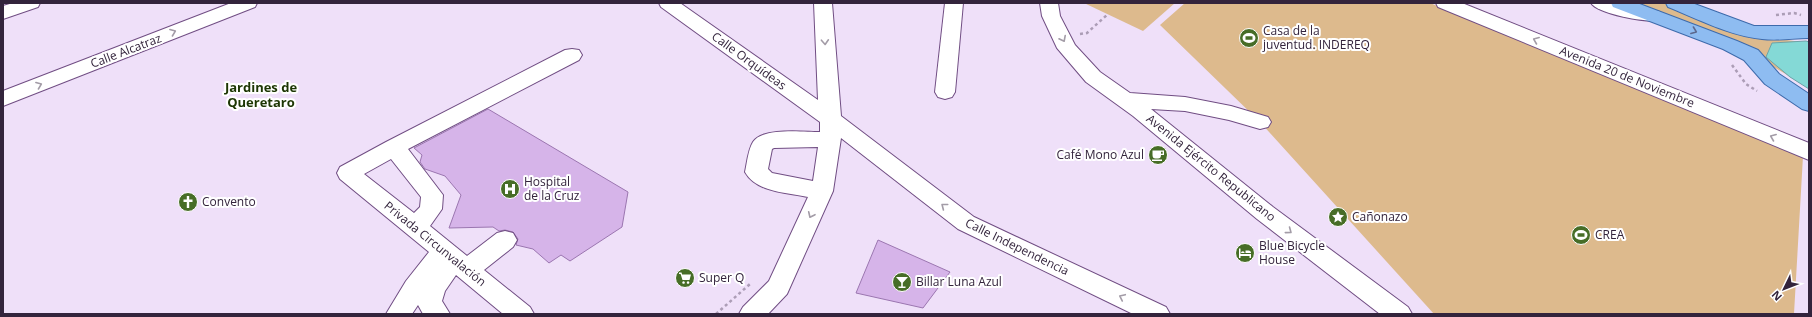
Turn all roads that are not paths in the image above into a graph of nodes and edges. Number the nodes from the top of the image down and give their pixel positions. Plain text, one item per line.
1 (31, 3) edge
2 (248, 3) edge
3 (668, 3) edge
4 (823, 3) edge
5 (954, 3) edge
6 (1049, 3) edge
7 (1445, 3) edge
8 (1600, 3) edge
9 (1620, 3) edge
10 (1675, 3) edge
11 (3, 14) edge
12 (1658, 17) junction
13 (1805, 24) edge
14 (1762, 33) junction
15 (572, 55) dead end
16 (1751, 55) junction
17 (945, 92) dead end
18 (3, 99) edge
19 (1122, 100) junction
20 (1809, 104) edge
21 (1260, 122) dead end
22 (831, 129) junction
23 (394, 147) junction
24 (1809, 152) edge
25 (822, 191) junction
26 (414, 227) junction
27 (505, 240) dead end
28 (455, 260) junction
29 (399, 314) edge
30 (437, 314) edge
31 (521, 314) edge
32 (752, 314) edge
33 (1157, 314) edge
34 (1399, 314) edge

1 - 11 street
18 -> 2 street, Calle Alcatraz
3 - 22 street, Calle Orquídeas
4 -> 22 street
5 - 17 street
6 -> 19 street, Avenida Ejército Republicano
24 -> 7 street, Avenida 20 de Noviembre
8 - 12 street
9 - 12 main road
10 - 14 main road
12 -> 16 main road
13 - 14 main road
14 - 16 main road
15 - 23 street
16 - 20 main road
19 - 21 street
19 -> 34 street, Avenida Ejército Republicano
22 - 25 street
22 - 25 street
33 -> 22 street, Calle Independencia
23 - 26 street
23 - 26 street, Privada Circunvalación
25 -> 32 street
26 - 28 street, Privada Circunvalación
27 - 28 street
28 - 29 street
28 - 30 street
28 - 31 street, Privada Circunvalación

